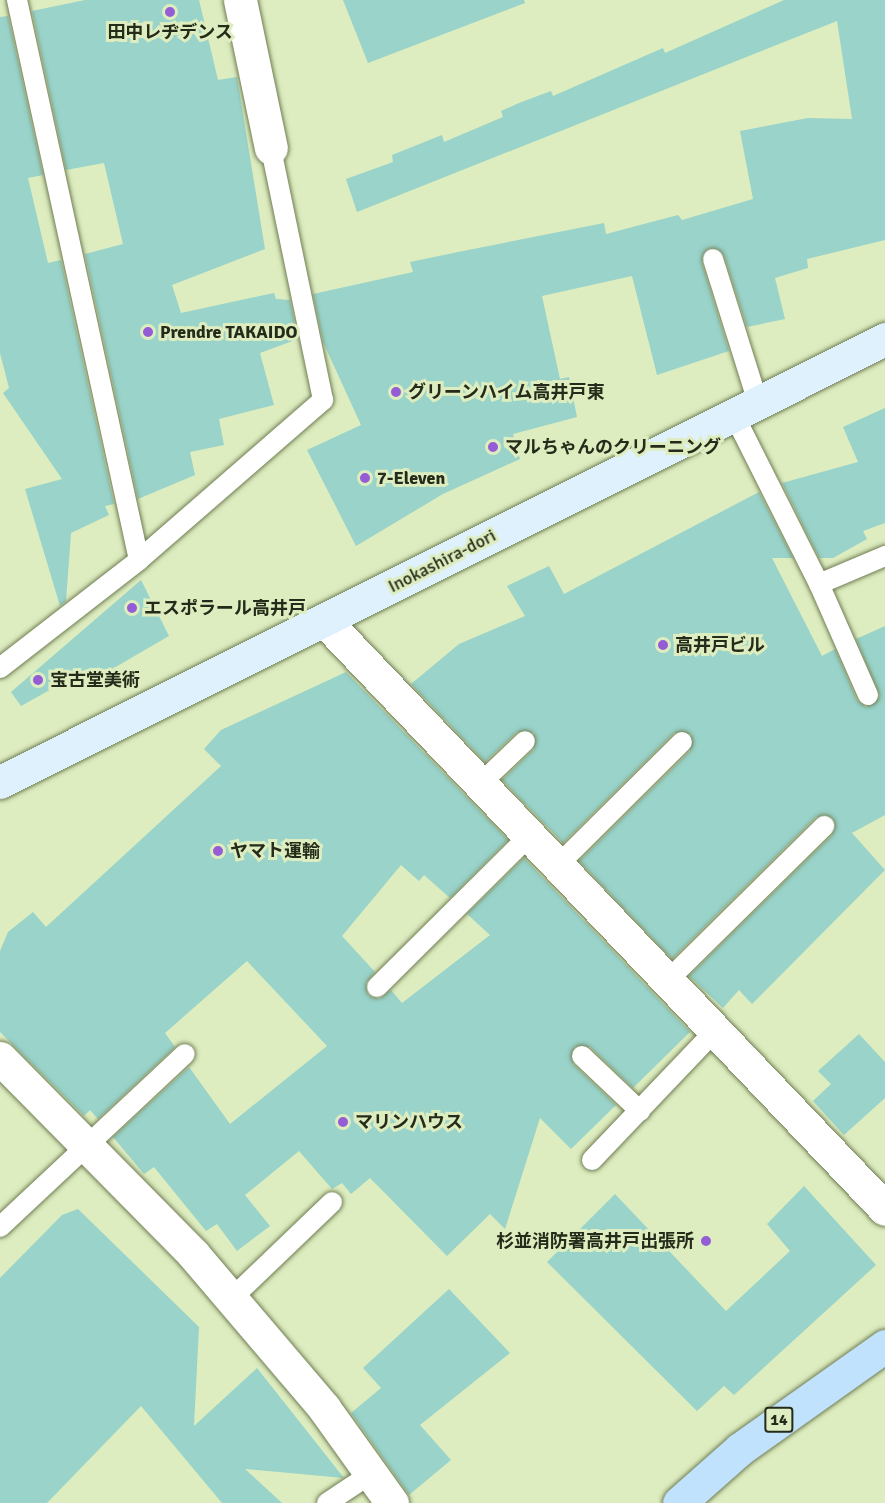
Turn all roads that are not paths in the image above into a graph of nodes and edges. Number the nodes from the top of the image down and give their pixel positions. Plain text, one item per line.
1 (17, 0) edge
2 (240, 0) edge
3 (271, 148) joint
4 (713, 259) dead end
5 (885, 339) edge
6 (746, 409) junction
7 (885, 556) edge
8 (139, 560) junction
9 (819, 584) junction
10 (324, 620) junction
11 (0, 668) edge
12 (868, 695) dead end
13 (525, 741) dead end
14 (682, 742) dead end
15 (0, 782) edge
16 (480, 784) junction
17 (824, 826) dead end
18 (529, 836) junction
19 (557, 866) junction
20 (667, 981) junction
21 (377, 987) dead end
22 (715, 1031) junction
23 (186, 1054) dead end
24 (582, 1056) dead end
25 (0, 1058) edge
26 (640, 1111) junction
27 (85, 1144) junction
28 (592, 1160) dead end
29 (333, 1203) dead end
30 (885, 1209) edge
31 (0, 1227) edge
32 (231, 1299) junction
33 (885, 1346) edge
34 (372, 1473) junction
35 (327, 1503) edge
36 (392, 1503) edge
37 (679, 1503) edge

1 - 8 lane
2 - 3 street
3 - 8 lane
4 - 6 lane
5 - 6 main road, Inokashira-dori
6 - 9 lane
6 - 10 main road, Inokashira-dori
7 - 9 lane
8 - 11 lane
9 - 12 lane
10 - 15 main road, Inokashira-dori
10 - 16 street
13 - 16 lane
14 - 19 lane
16 - 18 street
17 - 20 lane
18 - 19 street
18 - 21 lane
19 - 20 street
20 - 22 street
22 - 26 lane
22 - 30 street
23 - 27 lane
24 - 26 lane
25 - 27 street
26 - 28 lane
27 - 31 lane
27 - 32 street
29 - 32 lane
32 - 34 street
33 - 37 main road, 14
34 - 35 lane
34 - 36 street

